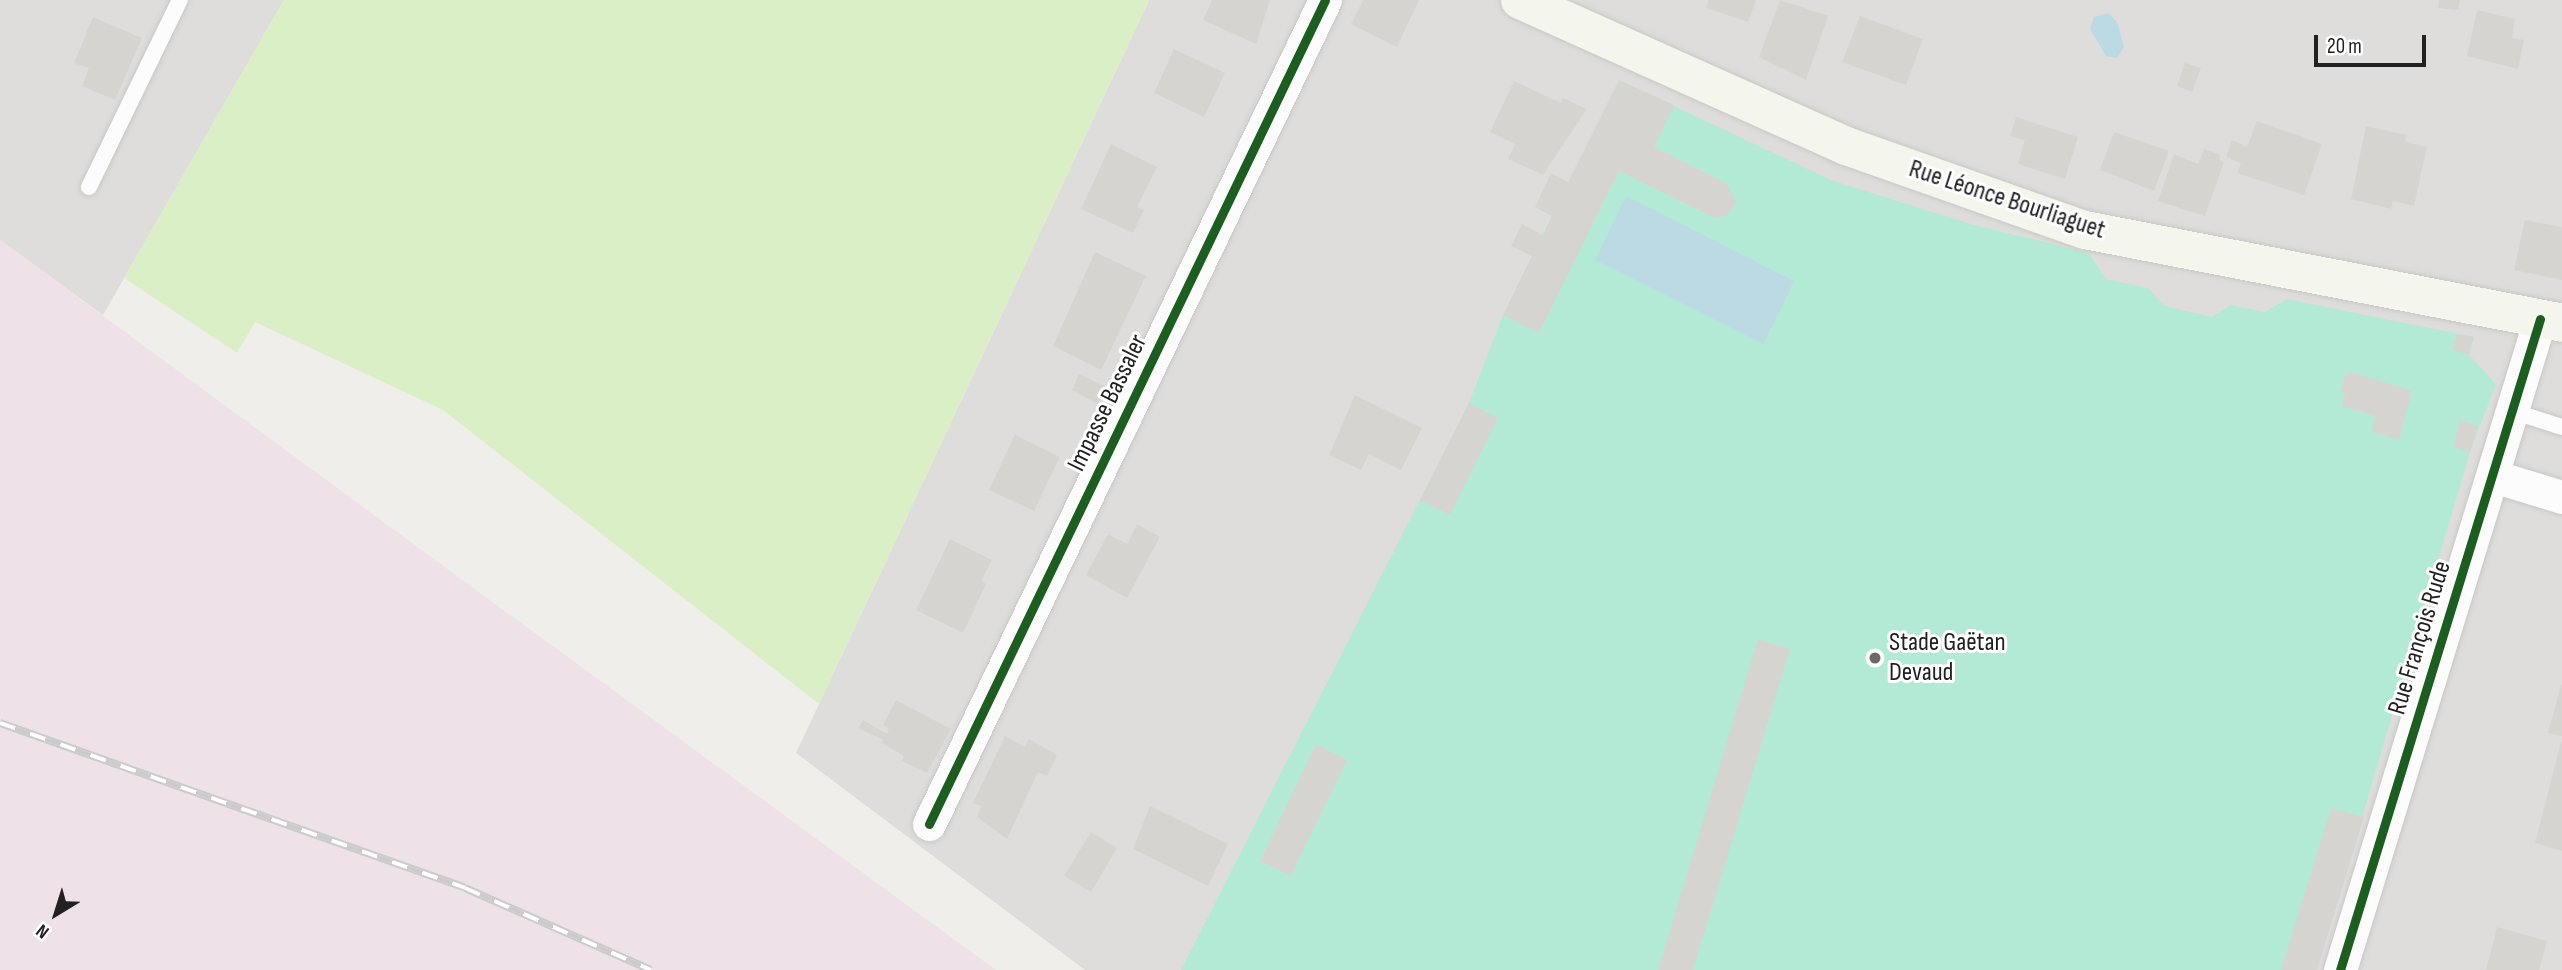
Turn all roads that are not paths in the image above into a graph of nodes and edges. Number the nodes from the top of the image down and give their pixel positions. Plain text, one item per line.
1 (180, 0) edge
2 (1325, 0) edge
3 (1520, 0) edge
4 (89, 187) dead end
5 (2551, 321) edge
6 (2512, 411) junction
7 (2562, 427) edge
8 (2493, 476) junction
9 (2562, 497) edge
10 (929, 824) dead end
11 (2340, 970) edge

1 - 4 lane
2 - 10 street, Impasse Bassaler
3 - 5 main road, Rue Léonce Bourliaguet
5 - 6 street, Rue François Rude
6 - 7 lane
6 - 8 street, Rue François Rude
8 - 9 street
8 - 11 street, Rue François Rude

